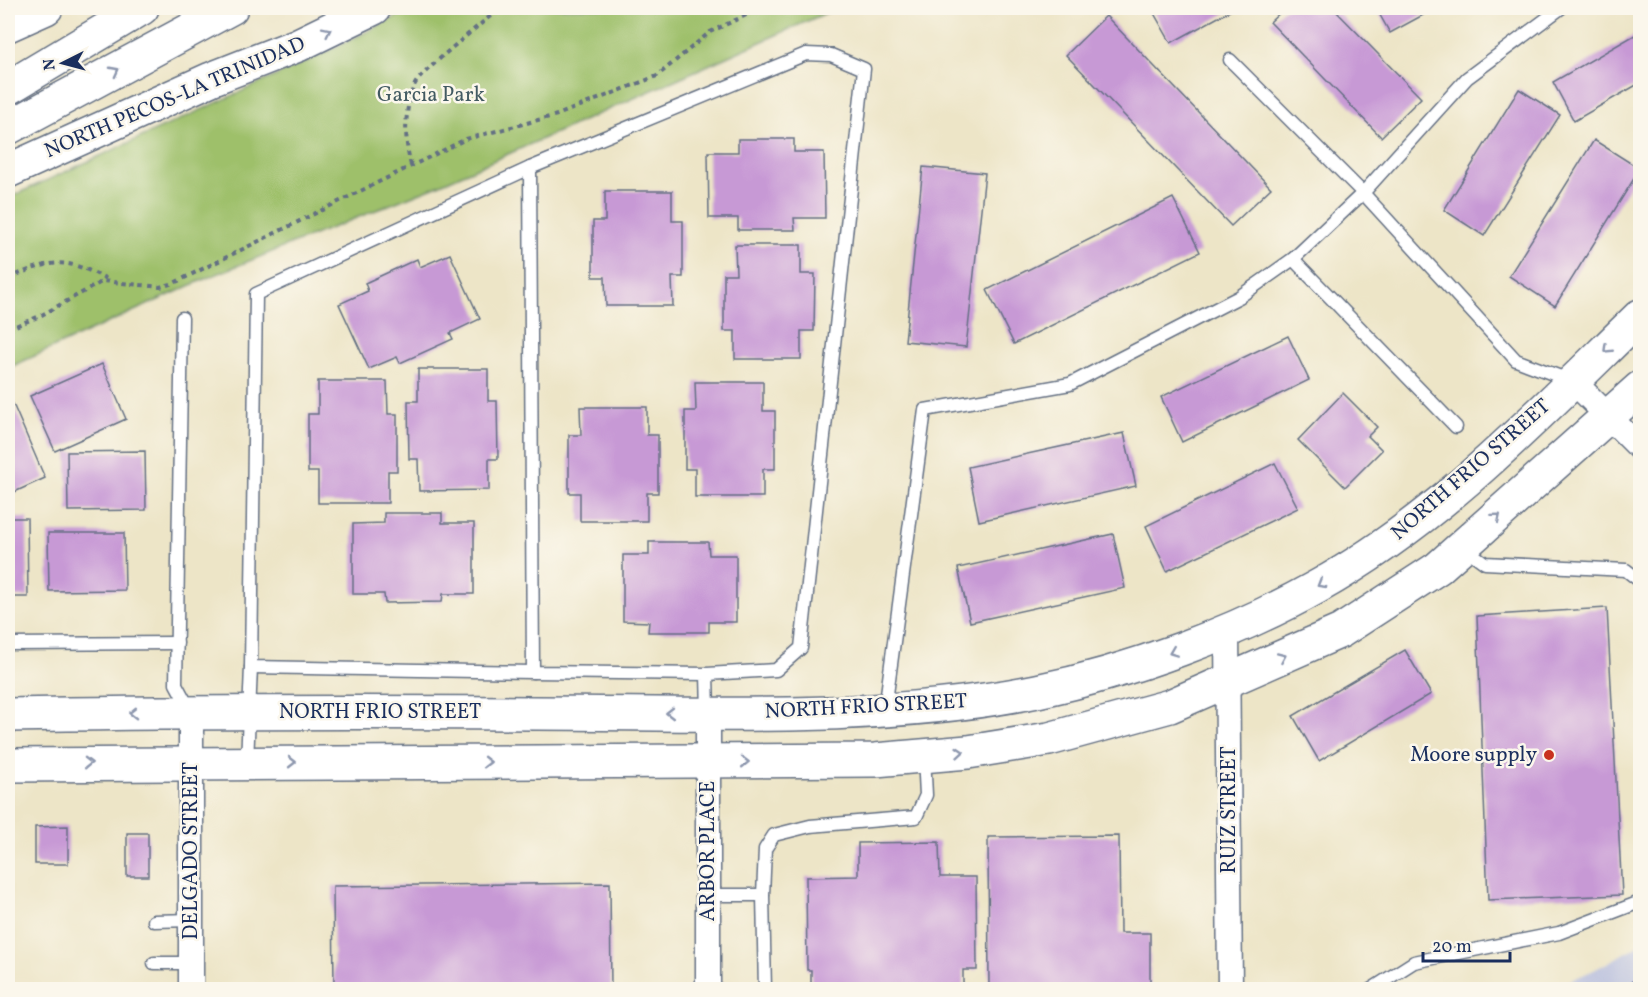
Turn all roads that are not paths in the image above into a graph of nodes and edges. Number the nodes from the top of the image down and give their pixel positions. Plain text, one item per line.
1 (46, 8) edge
2 (142, 8) edge
3 (374, 8) edge
4 (1561, 8) edge
5 (229, 9) edge
6 (8, 25) edge
7 (1230, 60) dead end
8 (8, 88) edge
9 (8, 128) edge
10 (530, 168) junction
11 (8, 171) edge
12 (1363, 193) junction
13 (1293, 260) junction
14 (1641, 316) edge
15 (182, 318) dead end
16 (1573, 381) junction
17 (1641, 388) edge
18 (1610, 418) junction
19 (1456, 427) dead end
20 (1641, 448) edge
21 (1462, 547) junction
22 (1641, 581) edge
23 (1227, 630) junction
24 (177, 643) junction
25 (8, 644) edge
26 (251, 667) junction
27 (533, 672) junction
28 (707, 674) junction
29 (1229, 680) junction
30 (885, 710) junction
31 (191, 712) junction
32 (247, 712) junction
33 (708, 713) junction
34 (8, 715) edge
35 (924, 756) junction
36 (191, 762) junction
37 (247, 762) junction
38 (708, 763) junction
39 (8, 765) edge
40 (708, 895) junction
41 (763, 895) junction
42 (1641, 902) edge
43 (192, 920) junction
44 (154, 921) dead end
45 (154, 963) dead end
46 (191, 963) junction
47 (191, 990) edge
48 (708, 990) edge
49 (765, 990) edge
50 (1230, 990) edge
51 (1370, 990) edge

1 - 6 main road
2 - 8 main road
11 -> 3 main road, NORTH PECOS-LA TRINIDAD
4 - 12 lane
9 -> 5 main road
7 - 12 lane
10 - 26 lane
10 - 27 lane
10 - 28 lane
12 - 13 lane
12 - 16 lane
13 - 19 lane
13 - 30 lane
14 -> 16 main road, NORTH FRIO STREET
15 - 24 lane
16 - 18 street
16 -> 23 main road, NORTH FRIO STREET
17 - 18 main road
18 - 20 street
21 -> 18 main road
21 - 22 lane
29 -> 21 main road
23 - 29 street, RUIZ STREET
23 -> 30 main road, NORTH FRIO STREET
24 - 25 lane
24 - 31 lane
26 - 27 lane
26 - 32 lane
27 - 28 lane
28 - 33 lane
35 -> 29 main road
29 - 50 street, RUIZ STREET
30 - 33 main road, NORTH FRIO STREET
31 - 32 main road, NORTH FRIO STREET
31 -> 34 main road, NORTH FRIO STREET
31 - 36 street, DELGADO STREET
33 -> 32 main road, NORTH FRIO STREET
32 - 37 lane
33 - 38 street, ARBOR PLACE
38 -> 35 main road
35 - 41 lane
36 - 37 main road
39 -> 36 main road
36 - 43 street, DELGADO STREET
37 -> 38 main road
38 - 40 street, ARBOR PLACE
40 - 41 lane
40 - 48 street, ARBOR PLACE
41 - 49 lane
42 - 51 lane
43 - 44 lane
43 - 46 street, DELGADO STREET
45 - 46 lane
46 - 47 street, DELGADO STREET

